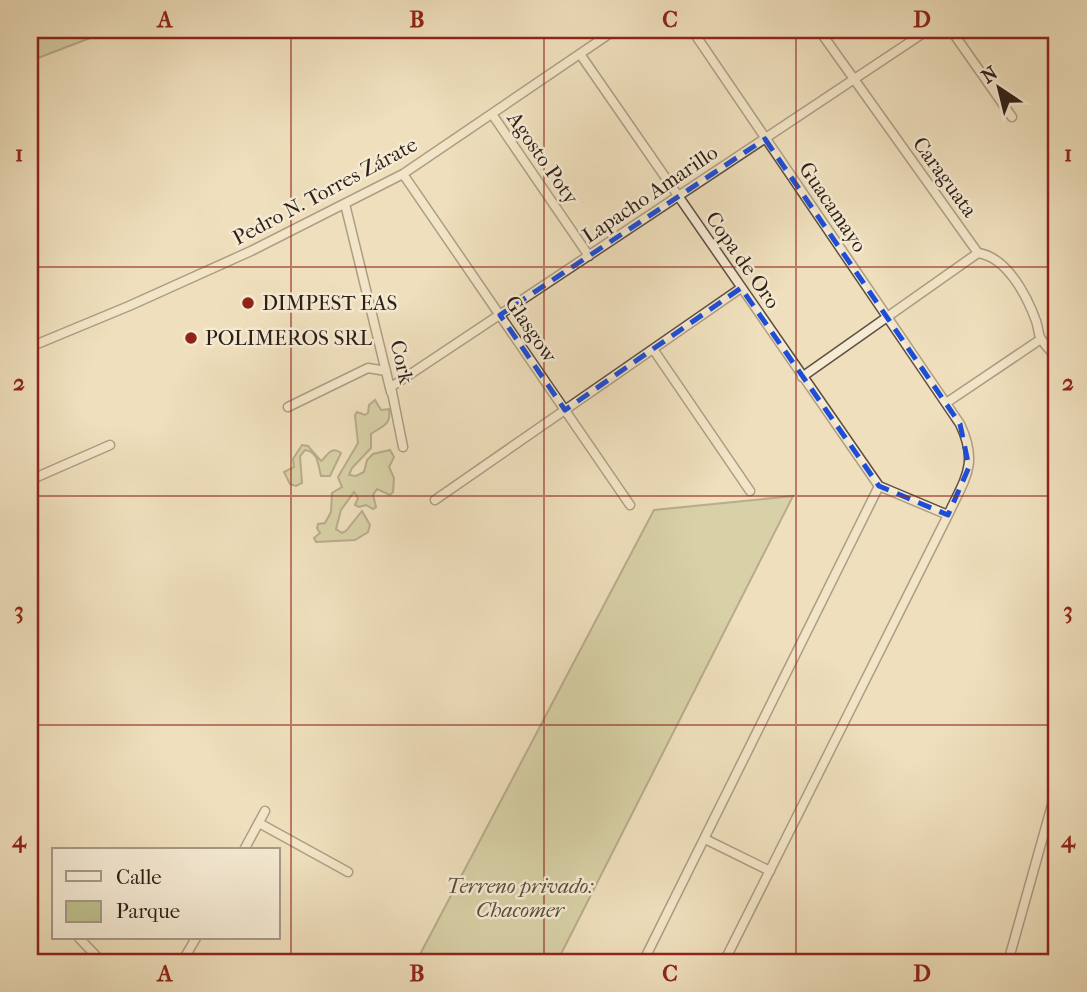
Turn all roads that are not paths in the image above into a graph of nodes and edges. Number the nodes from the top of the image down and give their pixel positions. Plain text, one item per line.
1 (615, 30) edge
2 (692, 30) edge
3 (819, 30) edge
4 (928, 30) edge
5 (951, 30) edge
6 (580, 54) junction
7 (854, 79) junction
8 (492, 114) junction
9 (1012, 117) dead end
10 (765, 139) junction
11 (403, 174) junction
12 (678, 197) junction
13 (345, 204) junction
14 (978, 253) junction
15 (589, 256) junction
16 (741, 288) junction
17 (500, 315) junction
18 (887, 316) junction
19 (1041, 339) junction
20 (30, 348) edge
21 (653, 349) junction
22 (1057, 358) edge
23 (386, 371) junction
24 (802, 377) junction
25 (946, 403) junction
26 (288, 407) dead end
27 (565, 410) junction
28 (110, 445) dead end
29 (403, 447) joint
30 (30, 480) edge
31 (878, 486) junction
32 (750, 491) dead end
33 (435, 500) dead end
34 (630, 505) dead end
35 (948, 515) junction
36 (1057, 787) edge
37 (265, 811) dead end
38 (259, 823) junction
39 (705, 839) junction
40 (245, 848) edge
41 (770, 871) junction
42 (348, 872) dead end
43 (81, 940) edge
44 (195, 940) edge
45 (102, 962) edge
46 (183, 962) edge
47 (643, 962) edge
48 (724, 962) edge
49 (1009, 962) edge

1 - 6 street, Pedro N. Torres Zárate
2 - 10 street, Guacamayo
3 - 7 street, Caraguata
4 - 7 street, Lapacho Amarillo
5 - 9 street
6 - 8 street, Pedro N. Torres Zárate
6 - 12 street, Copa de Oro
7 - 10 street, Lapacho Amarillo
7 - 14 street, Caraguata
8 - 11 street, Pedro N. Torres Zárate
8 - 15 street, Agosto Poty
10 - 12 street, Lapacho Amarillo
10 - 18 street, Guacamayo
11 - 13 street, Pedro N. Torres Zárate
11 - 17 street, Glasgow
12 - 15 street, Lapacho Amarillo
12 - 16 street, Copa de Oro
13 - 20 street, Pedro N. Torres Zárate
13 - 23 street, Cork
14 - 18 street
14 - 19 street, Caraguata
15 - 17 street, Lapacho Amarillo
16 - 21 street
16 - 24 street, Copa de Oro
17 - 27 street, Glasgow
17 - 29 street, Lapacho Amarillo
18 - 24 street
18 - 25 street, Guacamayo
19 - 22 street, Caraguata
19 - 25 street
21 - 27 street
21 - 32 street
23 - 26 street
23 - 29 street, Cork
24 - 31 street, Copa de Oro
25 - 35 street, Guacamayo
27 - 33 street
27 - 34 street, Glasgow
28 - 30 street
31 - 35 street
31 - 39 street
35 - 41 street, Guacamayo
36 - 49 street
37 - 38 street
38 - 40 street
38 - 42 street
39 - 41 street
39 - 47 street
41 - 48 street, Guacamayo
43 - 45 street
44 - 46 street

